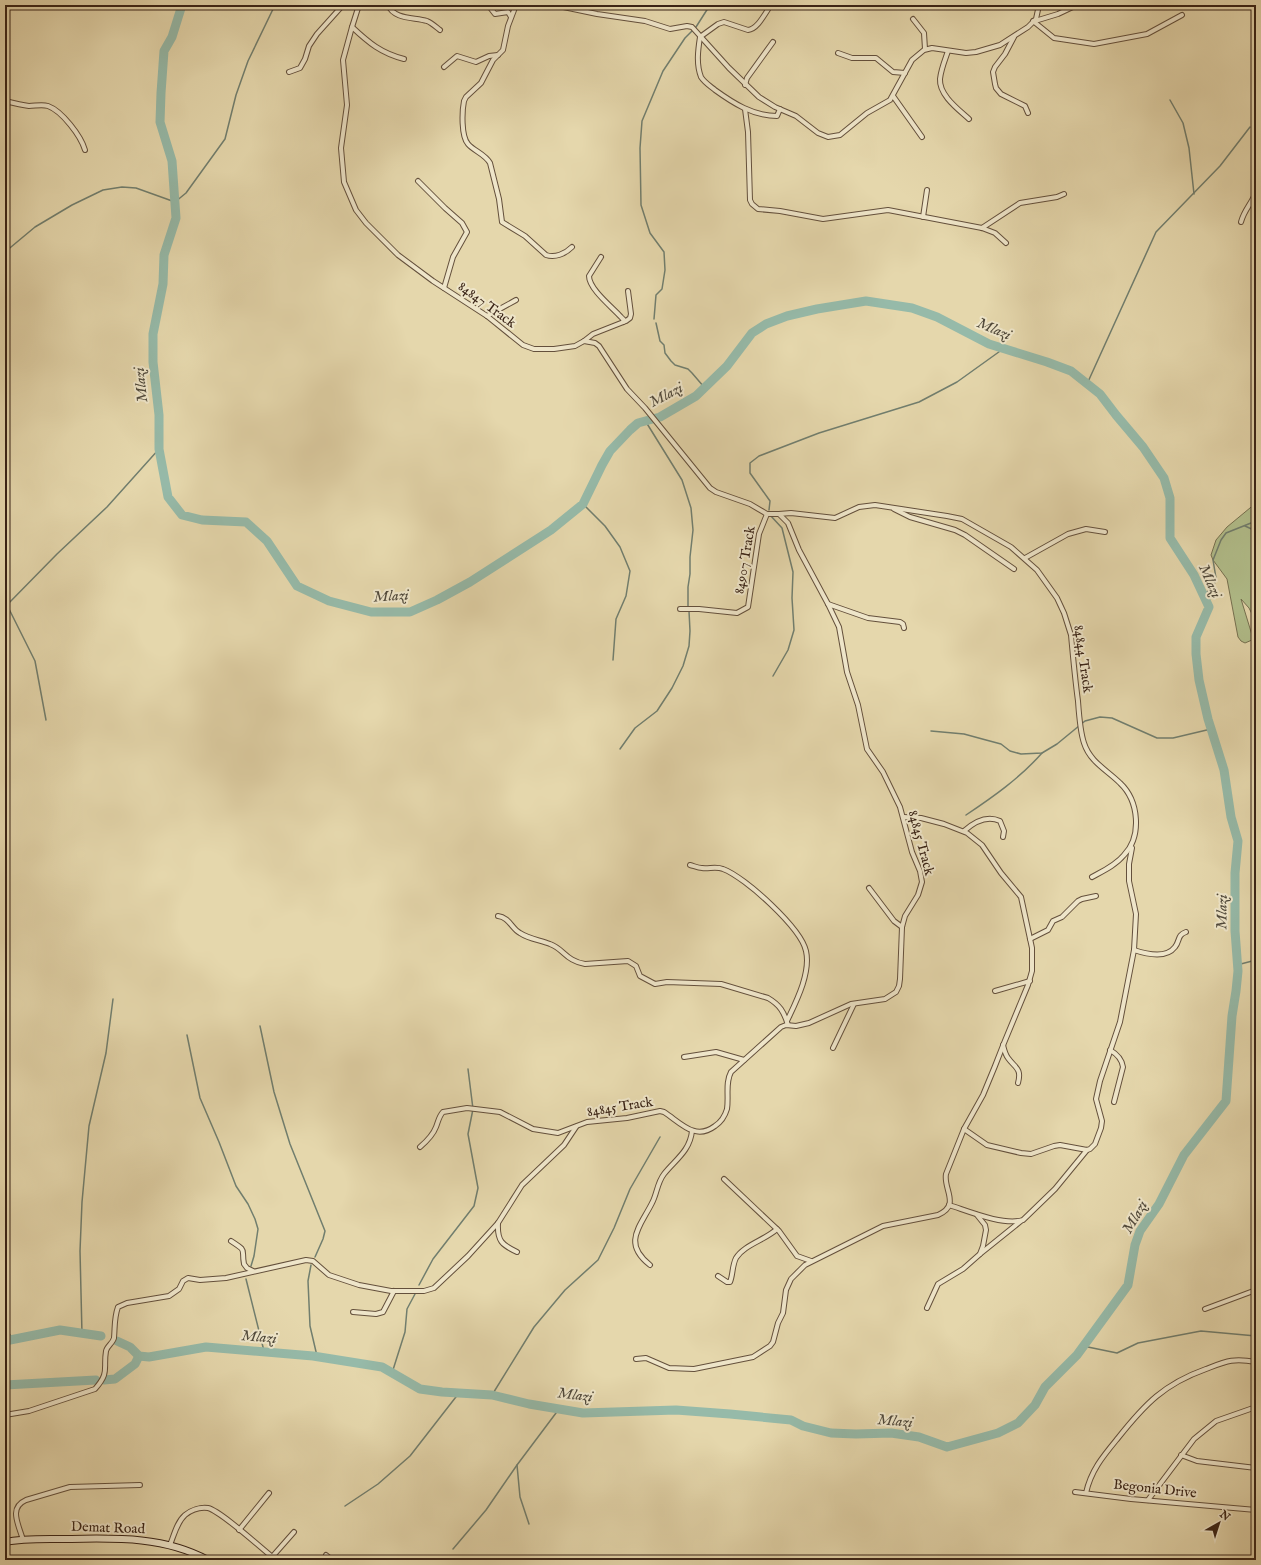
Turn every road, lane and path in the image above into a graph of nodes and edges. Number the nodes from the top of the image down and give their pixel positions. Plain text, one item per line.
1 (343, 5) edge
2 (360, 5) edge
3 (388, 5) edge
4 (488, 5) edge
5 (516, 5) edge
6 (554, 5) edge
7 (771, 5) edge
8 (1039, 5) edge
9 (1077, 5) edge
10 (1182, 15) dead end
11 (511, 17) junction
12 (913, 19) dead end
13 (1033, 21) junction
14 (352, 26) junction
15 (440, 30) dead end
16 (700, 37) junction
17 (1014, 37) junction
18 (773, 42) dead end
19 (925, 49) junction
20 (948, 51) junction
21 (838, 53) dead end
22 (498, 55) junction
23 (404, 59) dead end
24 (444, 67) dead end
25 (288, 72) dead end
26 (905, 73) junction
27 (745, 84) junction
28 (893, 96) junction
29 (5, 101) edge
30 (745, 109) junction
31 (780, 109) junction
32 (1028, 113) dead end
33 (969, 119) dead end
34 (922, 137) dead end
35 (85, 150) dead end
36 (418, 181) dead end
37 (927, 190) dead end
38 (1256, 192) edge
39 (1064, 194) dead end
40 (923, 217) junction
41 (1241, 222) dead end
42 (982, 228) junction
43 (1006, 243) dead end
44 (572, 247) dead end
45 (601, 257) dead end
46 (444, 288) junction
47 (628, 291) dead end
48 (516, 300) dead end
49 (487, 316) junction
50 (623, 322) junction
51 (584, 342) junction
52 (890, 508) junction
53 (767, 514) junction
54 (779, 514) junction
55 (1105, 532) dead end
56 (1025, 558) junction
57 (1014, 569) dead end
58 (828, 604) junction
59 (680, 609) dead end
60 (904, 628) dead end
61 (904, 817) junction
62 (964, 831) junction
63 (1003, 837) dead end
64 (1133, 842) junction
65 (690, 865) dead end
66 (1092, 877) dead end
67 (869, 888) dead end
68 (1096, 896) dead end
69 (498, 916) dead end
70 (902, 927) junction
71 (1186, 932) dead end
72 (1030, 939) junction
73 (1134, 950) junction
74 (1030, 981) junction
75 (995, 991) dead end
76 (854, 1004) junction
77 (787, 1023) junction
78 (1003, 1045) junction
79 (833, 1048) dead end
80 (1110, 1050) junction
81 (684, 1057) dead end
82 (744, 1060) junction
83 (1018, 1083) dead end
84 (1114, 1102) dead end
85 (576, 1126) junction
86 (964, 1129) junction
87 (692, 1131) junction
88 (420, 1147) dead end
89 (1086, 1150) junction
90 (724, 1179) dead end
91 (949, 1205) junction
92 (976, 1215) junction
93 (1020, 1221) junction
94 (498, 1222) junction
95 (777, 1229) junction
96 (231, 1241) dead end
97 (517, 1252) dead end
98 (980, 1254) junction
99 (811, 1261) junction
100 (650, 1265) dead end
101 (256, 1271) junction
102 (718, 1276) dead end
103 (1256, 1290) edge
104 (394, 1291) junction
105 (927, 1308) dead end
106 (1204, 1309) dead end
107 (353, 1312) dead end
108 (636, 1359) dead end
109 (1256, 1362) edge
110 (1256, 1407) edge
111 (5, 1415) edge
112 (1181, 1455) junction
113 (1256, 1468) edge
114 (140, 1485) dead end
115 (1075, 1492) dead end
116 (269, 1493) dead end
117 (1086, 1493) junction
118 (1148, 1500) junction
119 (1256, 1510) edge
120 (239, 1530) junction
121 (294, 1532) dead end
122 (23, 1540) junction
123 (5, 1542) edge
124 (170, 1545) junction
125 (326, 1555) dead end
126 (274, 1559) edge
127 (208, 1560) edge
128 (332, 1560) edge

1 - 25 street
2 - 14 street, 84847 Track
3 - 15 street
4 - 11 street
5 - 11 street
6 - 16 street
7 - 16 street
8 - 13 street
9 - 13 street
10 - 13 street
11 - 22 street
12 - 19 street
13 - 17 street
14 - 23 street
14 - 46 street, 84847 Track
16 - 27 street
16 - 30 street
17 - 20 street
17 - 32 street
18 - 27 street
19 - 20 street
19 - 26 street
20 - 33 street
21 - 26 street
22 - 24 street
22 - 44 street
26 - 28 street
27 - 31 street
28 - 31 street
28 - 34 street
29 - 35 street
30 - 31 street
30 - 40 street
36 - 46 street
37 - 40 street
38 - 41 street
39 - 42 street
40 - 42 street
42 - 43 street
45 - 50 street
46 - 49 street, 84847 Track
47 - 50 street
48 - 49 street
49 - 51 street, 84847 Track
50 - 51 street, 84847 Track
51 - 53 street
52 - 54 street, 84844 Track
52 - 56 street, 84844 Track
52 - 57 street
53 - 54 street
53 - 59 street, 84907 Track
54 - 58 street, 84845 Track
55 - 56 street
56 - 64 street, 84844 Track
58 - 60 street
58 - 61 street, 84845 Track
61 - 62 street
61 - 70 street, 84845 Track
62 - 63 street
62 - 72 street
64 - 66 street
64 - 73 street, 84844 Track
65 - 77 street
67 - 70 street
68 - 72 street
69 - 77 street
70 - 76 street, 84845 Track
71 - 73 street
72 - 74 street
73 - 80 street, 84844 Track
74 - 75 street
74 - 78 street
76 - 77 street, 84845 Track
76 - 79 street
77 - 82 street
78 - 83 street
78 - 86 street
80 - 84 street
80 - 89 street, 84844 Track
81 - 82 street
82 - 87 street
85 - 87 street, 84845 Track
85 - 88 street, 84845 Track
85 - 94 street
86 - 89 street
86 - 91 street
87 - 100 street
89 - 93 street, 84844 Track
90 - 95 street
91 - 92 street
91 - 99 street
92 - 93 street
92 - 98 street
93 - 98 street, 84844 Track
94 - 97 street
94 - 104 street
95 - 99 street
95 - 102 street
96 - 101 street
98 - 105 street, 84844 Track
99 - 108 street
101 - 104 street
101 - 111 street
103 - 106 street
104 - 107 street
109 - 117 street
110 - 112 street
112 - 113 street
112 - 118 street
114 - 122 street
115 - 117 street, Begonia Drive
116 - 120 street
117 - 118 street, Begonia Drive
118 - 119 street, Begonia Drive
120 - 124 street
120 - 126 street
121 - 126 street
122 - 123 street, Demat Road
122 - 124 street, Demat Road
124 - 127 street, Demat Road
125 - 128 street

